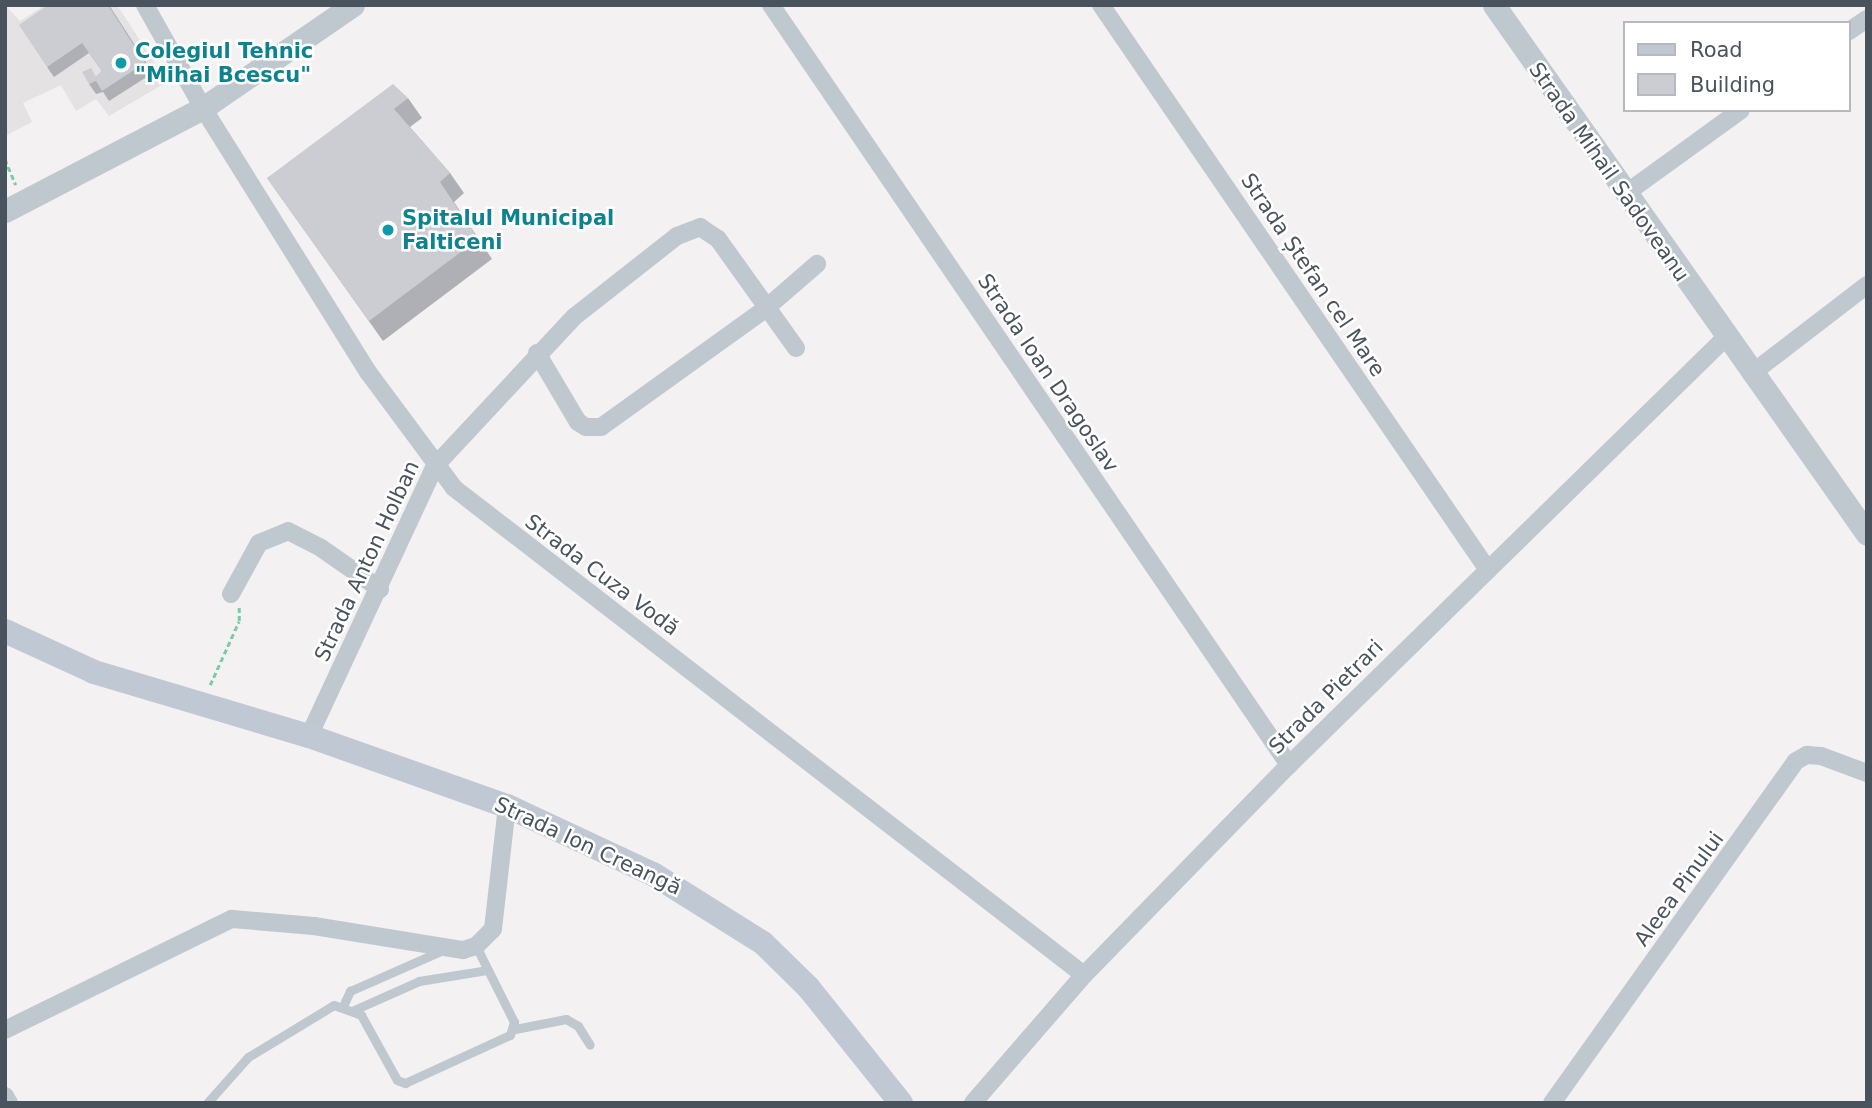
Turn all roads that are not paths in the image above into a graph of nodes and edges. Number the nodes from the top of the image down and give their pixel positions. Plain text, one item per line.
1 (145, 5) edge
2 (353, 5) edge
3 (771, 5) edge
4 (1101, 5) edge
5 (1494, 5) edge
6 (1867, 19) edge
7 (1851, 31) edge
8 (203, 108) junction
9 (1738, 112) edge
10 (1625, 194) junction
11 (14, 206) edge
12 (817, 264) dead end
13 (1867, 285) edge
14 (765, 309) junction
15 (1726, 338) junction
16 (796, 348) dead end
17 (537, 353) junction
18 (1751, 373) junction
19 (435, 466) junction
20 (1867, 534) edge
21 (1488, 570) junction
22 (380, 589) junction
23 (231, 594) road end
24 (5, 631) edge
25 (309, 736) junction
26 (1289, 765) junction
27 (1867, 773) edge
28 (507, 806) junction
29 (476, 946) junction
30 (448, 948) junction
31 (488, 970) junction
32 (1084, 975) junction
33 (343, 1006) junction
34 (354, 1010) junction
35 (515, 1029) junction
36 (5, 1030) edge
37 (590, 1045) dead end
38 (5, 1096) edge
39 (9, 1103) edge
40 (207, 1103) edge
41 (901, 1103) edge
42 (973, 1103) edge
43 (1552, 1103) edge

1 - 8 street, Strada Cuza Vodă
2 - 8 street
3 - 26 street, Strada Ioan Dragoslav
4 - 21 street, Strada Ștefan cel Mare
5 - 10 street, Strada Mihail Sadoveanu
6 - 7 street
8 - 11 street
8 - 19 street, Strada Cuza Vodă
9 - 10 street
10 - 15 street, Strada Mihail Sadoveanu
12 - 14 street
13 - 18 street
14 - 16 street, Strada Anton Holban
14 - 17 street
14 - 17 street, Strada Anton Holban
15 - 18 street, Strada Mihail Sadoveanu
15 - 21 street, Strada Pietrari
17 - 19 street, Strada Anton Holban
18 - 20 street, Strada Mihail Sadoveanu
19 - 22 street, Strada Anton Holban
19 - 32 street, Strada Cuza Vodă
21 - 26 street, Strada Pietrari
22 - 23 street
22 - 25 street, Strada Anton Holban
24 - 25 main road, Strada Ion Creangă
25 - 28 main road, Strada Ion Creangă
26 - 32 street, Strada Pietrari
27 - 43 street, Aleea Pinului
28 - 29 street
28 - 41 main road, Strada Ion Creangă
29 - 30 street
29 - 31 lane
30 - 33 lane
30 - 36 street
31 - 34 lane
31 - 35 lane
32 - 42 street, Strada Pietrari
33 - 34 lane
33 - 40 lane
34 - 35 lane
35 - 37 lane
38 - 39 street

